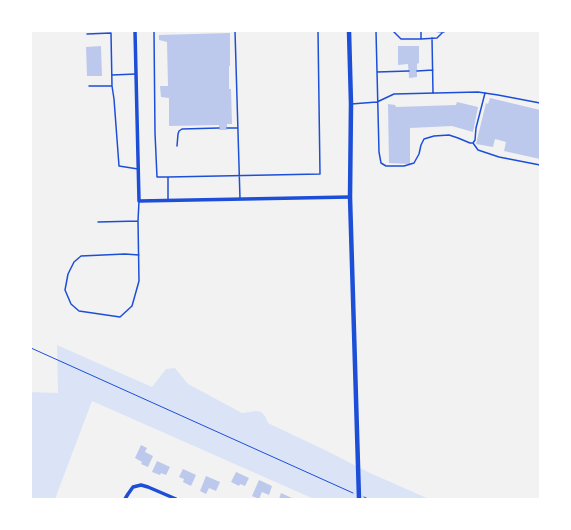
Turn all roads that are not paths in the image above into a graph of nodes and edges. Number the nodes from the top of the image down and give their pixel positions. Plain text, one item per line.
1 (135, 31) edge
2 (154, 31) edge
3 (235, 31) edge
4 (318, 31) edge
5 (349, 31) edge
6 (376, 31) edge
7 (393, 31) edge
8 (421, 31) edge
9 (433, 31) edge
10 (444, 31) edge
11 (87, 34) dead end
12 (432, 38) junction
13 (421, 39) junction
14 (432, 70) junction
15 (408, 71) dead end
16 (417, 71) dead end
17 (377, 72) junction
18 (136, 74) junction
19 (112, 75) junction
20 (88, 86) dead end
21 (112, 86) junction
22 (485, 93) junction
23 (433, 94) junction
24 (378, 102) junction
25 (540, 103) edge
26 (351, 104) junction
27 (219, 128) dead end
28 (227, 128) dead end
29 (238, 128) junction
30 (473, 143) junction
31 (177, 146) dead end
32 (540, 165) edge
33 (138, 169) junction
34 (239, 176) junction
35 (168, 177) junction
36 (350, 197) junction
37 (240, 200) junction
38 (168, 201) junction
39 (139, 202) junction
40 (138, 220) junction
41 (98, 222) dead end
42 (138, 255) junction
43 (362, 498) edge
44 (125, 499) edge
45 (176, 499) edge

1 - 18 street
2 - 35 lane
3 - 29 lane
4 - 34 lane
5 - 26 street
6 - 17 lane
7 - 13 lane
8 - 13 lane
9 - 10 lane
10 - 12 lane
11 - 19 lane
12 - 13 lane
12 - 14 lane
14 - 16 lane
14 - 23 lane
15 - 17 lane
17 - 24 lane
18 - 19 lane
18 - 33 street
19 - 21 lane
20 - 21 lane
21 - 33 lane
22 - 23 lane
22 - 25 lane
22 - 30 lane
23 - 24 lane
24 - 26 lane
24 - 30 lane
26 - 36 street
27 - 31 lane
28 - 29 lane
29 - 34 lane
30 - 32 lane
33 - 39 street
34 - 35 lane
34 - 37 lane
35 - 38 lane
36 - 37 street
36 - 43 street
37 - 38 street
38 - 39 street
39 - 40 lane
40 - 41 lane
40 - 42 lane
42 - 42 lane
44 - 45 street

